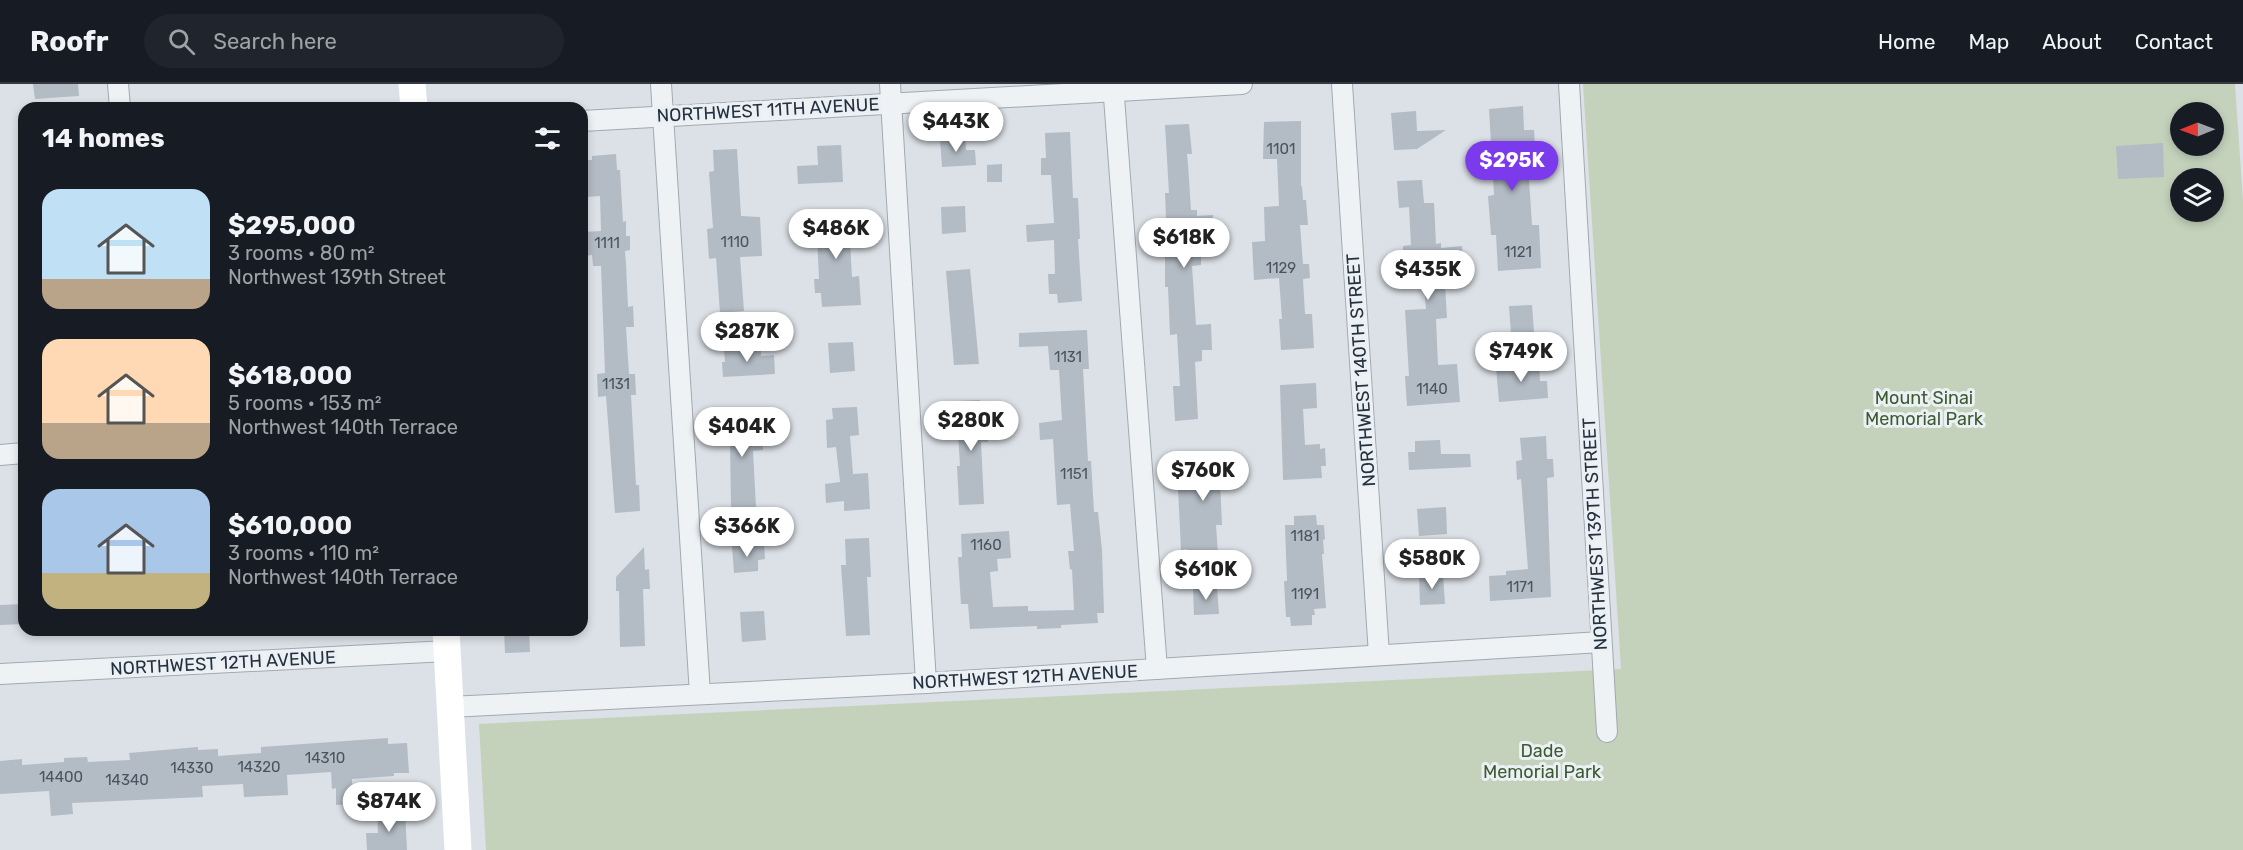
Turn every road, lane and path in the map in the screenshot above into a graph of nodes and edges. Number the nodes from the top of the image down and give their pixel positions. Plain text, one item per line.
1 (118, 84) edge
2 (412, 84) edge
3 (661, 84) edge
4 (1242, 84) edge
5 (1342, 84) edge
6 (1569, 84) edge
7 (1113, 87) edge
8 (890, 93) edge
9 (120, 102) edge
10 (414, 102) edge
11 (663, 116) junction
12 (588, 121) edge
13 (18, 454) edge
14 (0, 455) edge
15 (446, 641) edge
16 (1601, 642) junction
17 (1379, 655) junction
18 (1157, 669) junction
19 (0, 674) edge
20 (926, 683) junction
21 (700, 694) junction
22 (449, 707) junction
23 (1607, 732) dead end
24 (458, 850) edge

1 - 9 street
2 - 10 street
3 - 11 street
4 - 7 street, NORTHWEST 11TH AVENUE
5 - 17 street, NORTHWEST 140TH STREET
6 - 16 street, NORTHWEST 139TH STREET
7 - 8 street, NORTHWEST 11TH AVENUE
7 - 18 street
8 - 11 street, NORTHWEST 11TH AVENUE
8 - 20 street
11 - 12 street, NORTHWEST 11TH AVENUE
11 - 21 street
13 - 14 street
15 - 19 street, NORTHWEST 12TH AVENUE
15 - 22 street
16 - 17 street, NORTHWEST 12TH AVENUE
16 - 23 street, NORTHWEST 139TH STREET
17 - 18 street, NORTHWEST 12TH AVENUE
18 - 20 street, NORTHWEST 12TH AVENUE
20 - 21 street, NORTHWEST 12TH AVENUE
21 - 22 street, NORTHWEST 12TH AVENUE
22 - 24 street

